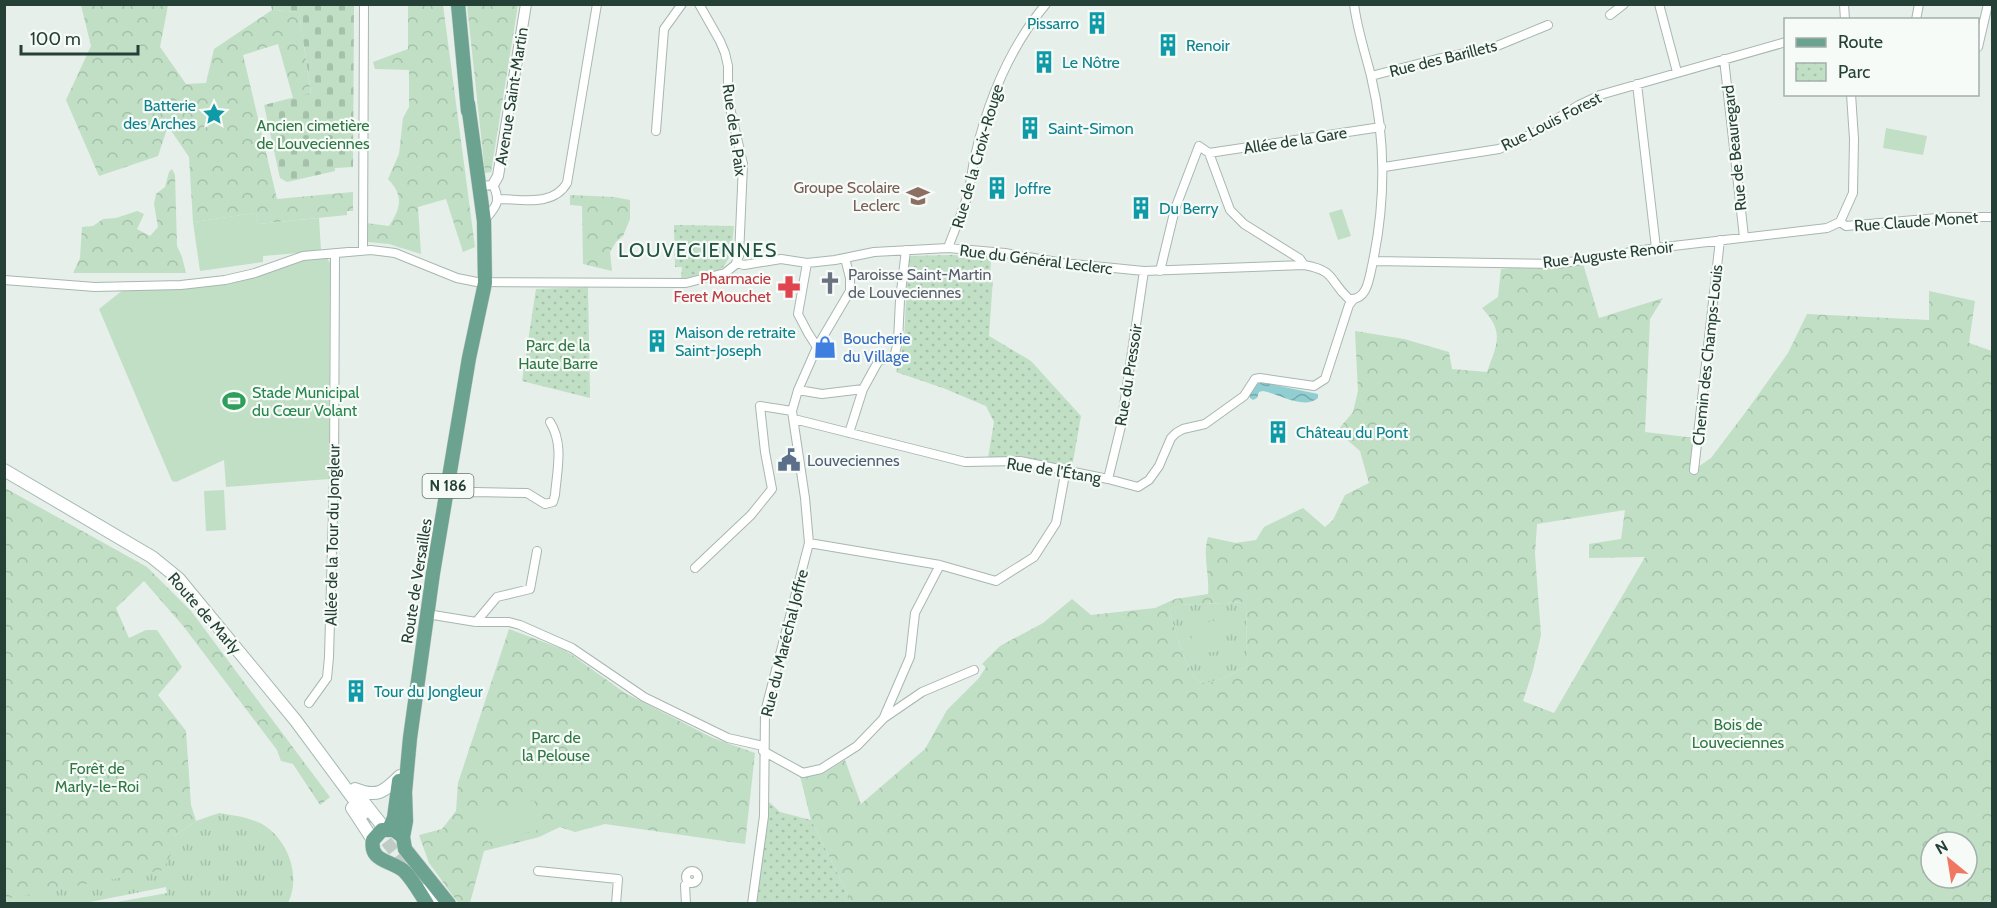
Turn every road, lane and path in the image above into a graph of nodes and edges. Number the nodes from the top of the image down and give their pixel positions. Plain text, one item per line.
1 (364, 4) edge
2 (458, 4) edge
3 (526, 4) edge
4 (597, 4) edge
5 (681, 4) edge
6 (699, 4) edge
7 (1354, 4) edge
8 (1624, 4) edge
9 (1659, 4) edge
10 (1988, 4) edge
11 (1044, 8) edge
12 (1610, 15) dead end
13 (1548, 25) dead end
14 (1979, 39) edge
15 (1784, 42) edge
16 (1724, 59) junction
17 (1677, 72) junction
18 (1371, 76) junction
19 (1637, 84) junction
20 (1851, 96) edge
21 (1381, 127) junction
22 (656, 131) dead end
23 (1209, 153) junction
24 (1384, 167) junction
25 (482, 187) junction
26 (498, 199) junction
27 (1992, 217) edge
28 (484, 221) junction
29 (1840, 222) junction
30 (1744, 237) junction
31 (1720, 240) junction
32 (948, 248) junction
33 (1656, 248) junction
34 (363, 250) junction
35 (906, 250) junction
36 (335, 254) junction
37 (845, 258) junction
38 (1373, 261) junction
39 (736, 263) junction
40 (807, 263) junction
41 (1304, 265) junction
42 (1144, 271) junction
43 (1160, 271) junction
44 (4, 280) edge
45 (481, 283) junction
46 (1353, 300) junction
47 (817, 347) junction
48 (863, 389) junction
49 (798, 390) junction
50 (793, 415) junction
51 (550, 422) dead end
52 (849, 433) junction
53 (1066, 469) junction
54 (4, 470) edge
55 (1694, 470) dead end
56 (1108, 478) junction
57 (447, 494) junction
58 (808, 543) junction
59 (537, 551) dead end
60 (940, 564) junction
61 (695, 568) dead end
62 (428, 614) junction
63 (476, 622) junction
64 (974, 670) dead end
65 (309, 703) dead end
66 (884, 718) junction
67 (296, 721) junction
68 (410, 738) junction
69 (763, 749) junction
70 (400, 776) junction
71 (355, 789) junction
72 (364, 813) tunnel mouth
73 (387, 829) junction
74 (373, 840) junction
75 (404, 843) junction
76 (388, 862) junction
77 (538, 871) dead end
78 (688, 881) dead end
79 (426, 897) edge
80 (436, 903) edge
81 (449, 903) edge
82 (616, 903) edge
83 (686, 903) edge
84 (752, 903) edge

1 - 34 street
2 - 25 main road, Route de Versailles / N 186
3 - 25 street, Avenue Saint-Martin
4 - 26 street
5 - 22 street
6 - 39 street, Rue de la Paix
7 - 18 street
8 - 12 street
9 - 17 street
10 - 14 street
11 - 32 street, Rue de la Croix-Rouge
13 - 18 street, Rue des Barillets
15 - 16 street, Rue Louis Forest
16 - 17 street, Rue Louis Forest
16 - 30 street, Rue de Beauregard
17 - 19 street, Rue Louis Forest
18 - 21 street
19 - 24 street, Rue Louis Forest
19 - 33 street
20 - 29 street
21 - 23 street, Allée de la Gare
21 - 24 street
23 - 41 street
23 - 43 street
24 - 38 street
25 - 26 street
25 - 28 main road, Route de Versailles / N 186
25 - 45 main road, Route de Versailles / N 186
26 - 28 street
27 - 29 street, Rue Claude Monet
28 - 45 main road, Route de Versailles / N 186
29 - 30 street, Rue Auguste Renoir
30 - 31 street, Rue Auguste Renoir
31 - 33 street, Rue Auguste Renoir
31 - 55 street, Chemin des Champs-Louis
32 - 35 street, Rue du Général Leclerc
32 - 42 street, Rue du Général Leclerc
33 - 38 street, Rue Auguste Renoir
34 - 36 street, Rue du Général Leclerc
34 - 45 street, Rue du Général Leclerc
35 - 37 street, Rue du Général Leclerc
35 - 48 street
36 - 44 street, Rue du Général Leclerc
36 - 65 street, Allée de la Tour du Jongleur
37 - 40 street, Rue du Général Leclerc
37 - 47 street
38 - 46 street
39 - 40 street, Rue du Général Leclerc
39 - 45 street, Rue du Général Leclerc
40 - 47 street
41 - 43 street, Rue du Général Leclerc
41 - 46 street, Rue du Général Leclerc
42 - 43 street, Rue du Général Leclerc
42 - 56 street, Rue du Pressoir
45 - 57 main road, Route de Versailles / N 186
46 - 56 street, Rue de l'Étang
47 - 49 street
48 - 49 street
48 - 52 street
49 - 50 street
50 - 52 street, Rue de l'Étang
50 - 58 street, Rue du Maréchal Joffre
50 - 61 street, Rue de l'Étang
51 - 57 street
52 - 53 street, Rue de l'Étang
53 - 56 street, Rue de l'Étang
53 - 60 street
54 - 67 main road, Route de Marly
57 - 62 main road, Route de Versailles / N 186
58 - 60 street
58 - 69 street, Rue du Maréchal Joffre
59 - 63 street
60 - 66 street
62 - 63 street
62 - 68 main road, Route de Versailles / N 186
63 - 69 street
64 - 66 street
66 - 69 street
67 - 71 main road, Route de Marly
67 - 72 main road, Route de Marly
67 - 74 main road, Route de Marly
68 - 70 main road, Route de Versailles / N 186
68 - 75 main road, Route de Versailles / N 186
69 - 84 street, Rue du Maréchal Joffre
70 - 71 main road
70 - 73 main road, Route de Versailles / N 186
71 - 73 main road, Route de Marly
73 - 74 main road
73 - 75 main road
74 - 76 main road
75 - 76 main road
75 - 81 main road
76 - 79 main road
77 - 82 street
78 - 83 street
79 - 80 main road

